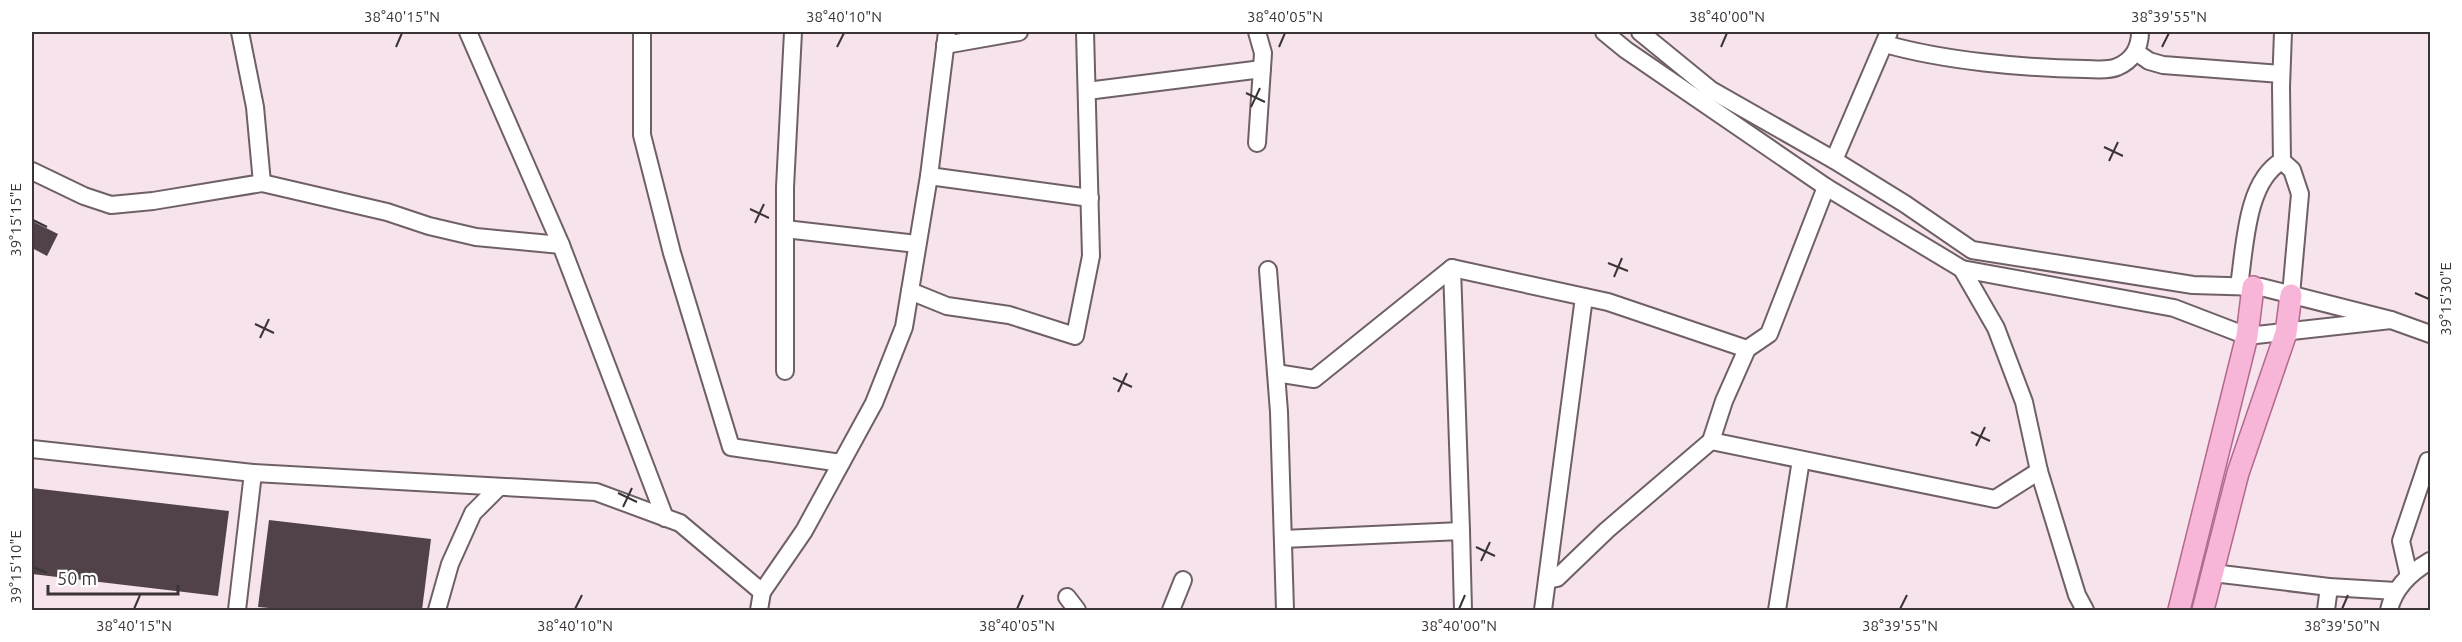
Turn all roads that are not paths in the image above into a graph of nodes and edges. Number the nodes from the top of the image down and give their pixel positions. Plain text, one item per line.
1 (240, 32) edge
2 (468, 32) edge
3 (642, 32) edge
4 (793, 32) edge
5 (1019, 32) edge
6 (1085, 32) edge
7 (1257, 32) edge
8 (1604, 32) edge
9 (1640, 32) edge
10 (2140, 32) edge
11 (2283, 32) edge
12 (946, 38) edge
13 (1887, 38) edge
14 (2136, 52) junction
15 (1262, 69) junction
16 (2282, 74) junction
17 (1087, 91) junction
18 (1257, 143) dead end
19 (1834, 160) junction
20 (2282, 160) junction
21 (32, 171) edge
22 (929, 176) junction
23 (262, 183) junction
24 (1826, 187) junction
25 (1090, 198) junction
26 (785, 229) junction
27 (917, 244) junction
28 (561, 245) junction
29 (1452, 268) junction
30 (1962, 269) junction
31 (1268, 270) dead end
32 (2246, 286) junction
33 (909, 291) junction
34 (2291, 295) junction
35 (1584, 297) junction
36 (2391, 320) junction
37 (2286, 333) junction
38 (2430, 334) edge
39 (2247, 336) junction
40 (1747, 349) junction
41 (785, 370) dead end
42 (1276, 373) junction
43 (1711, 441) junction
44 (32, 448) edge
45 (1801, 460) junction
46 (2430, 461) edge
47 (841, 463) junction
48 (2039, 471) junction
49 (253, 473) junction
50 (499, 487) junction
51 (665, 518) junction
52 (1461, 531) junction
53 (1283, 539) junction
54 (2430, 561) edge
55 (2213, 573) junction
56 (2409, 576) junction
57 (1183, 580) dead end
58 (1547, 580) junction
59 (2329, 587) junction
60 (2396, 591) junction
61 (762, 592) junction
62 (237, 610) edge
63 (437, 610) edge
64 (759, 610) edge
65 (1171, 610) edge
66 (1285, 610) edge
67 (1463, 610) edge
68 (1543, 610) edge
69 (1777, 610) edge
70 (2085, 610) edge
71 (2179, 610) edge
72 (2203, 610) edge
73 (2326, 610) edge
74 (2389, 610) edge

1 - 23 street
2 - 28 street
3 - 47 street
4 - 26 street
5 - 12 street
6 - 17 street
7 - 15 street
8 - 24 street
9 - 19 street
10 - 14 street
11 - 16 street
12 - 22 street
13 - 14 street
13 - 19 street
14 - 16 street
15 - 17 street
15 - 18 street
16 - 20 street
17 - 25 street
19 - 32 street
20 - 32 street
20 - 34 street
21 - 23 street
22 - 25 street
22 - 27 street
23 - 28 street
24 - 30 street
24 - 40 street
25 - 33 street
26 - 27 street
26 - 41 street
27 - 33 street
28 - 51 street
29 - 35 street
29 - 42 street
29 - 52 street
30 - 39 street
30 - 48 street
31 - 42 street
32 - 34 street
32 - 39 main road
33 - 47 street
34 - 36 street
34 - 37 main road
35 - 40 street
35 - 58 street
36 - 37 street
36 - 38 street
37 - 39 street
37 - 55 main road
39 - 71 main road
40 - 43 street
42 - 53 street
43 - 45 street
43 - 58 street
44 - 49 street
45 - 48 street
45 - 69 street
46 - 56 street
47 - 61 street
48 - 70 street
49 - 50 street
49 - 62 street
50 - 51 street
50 - 63 street
51 - 61 street
52 - 53 street
52 - 67 street
53 - 66 street
54 - 56 street
55 - 59 street
55 - 72 main road
56 - 60 street
57 - 65 street
58 - 68 street
59 - 60 street
59 - 73 street
60 - 74 street
61 - 64 street

